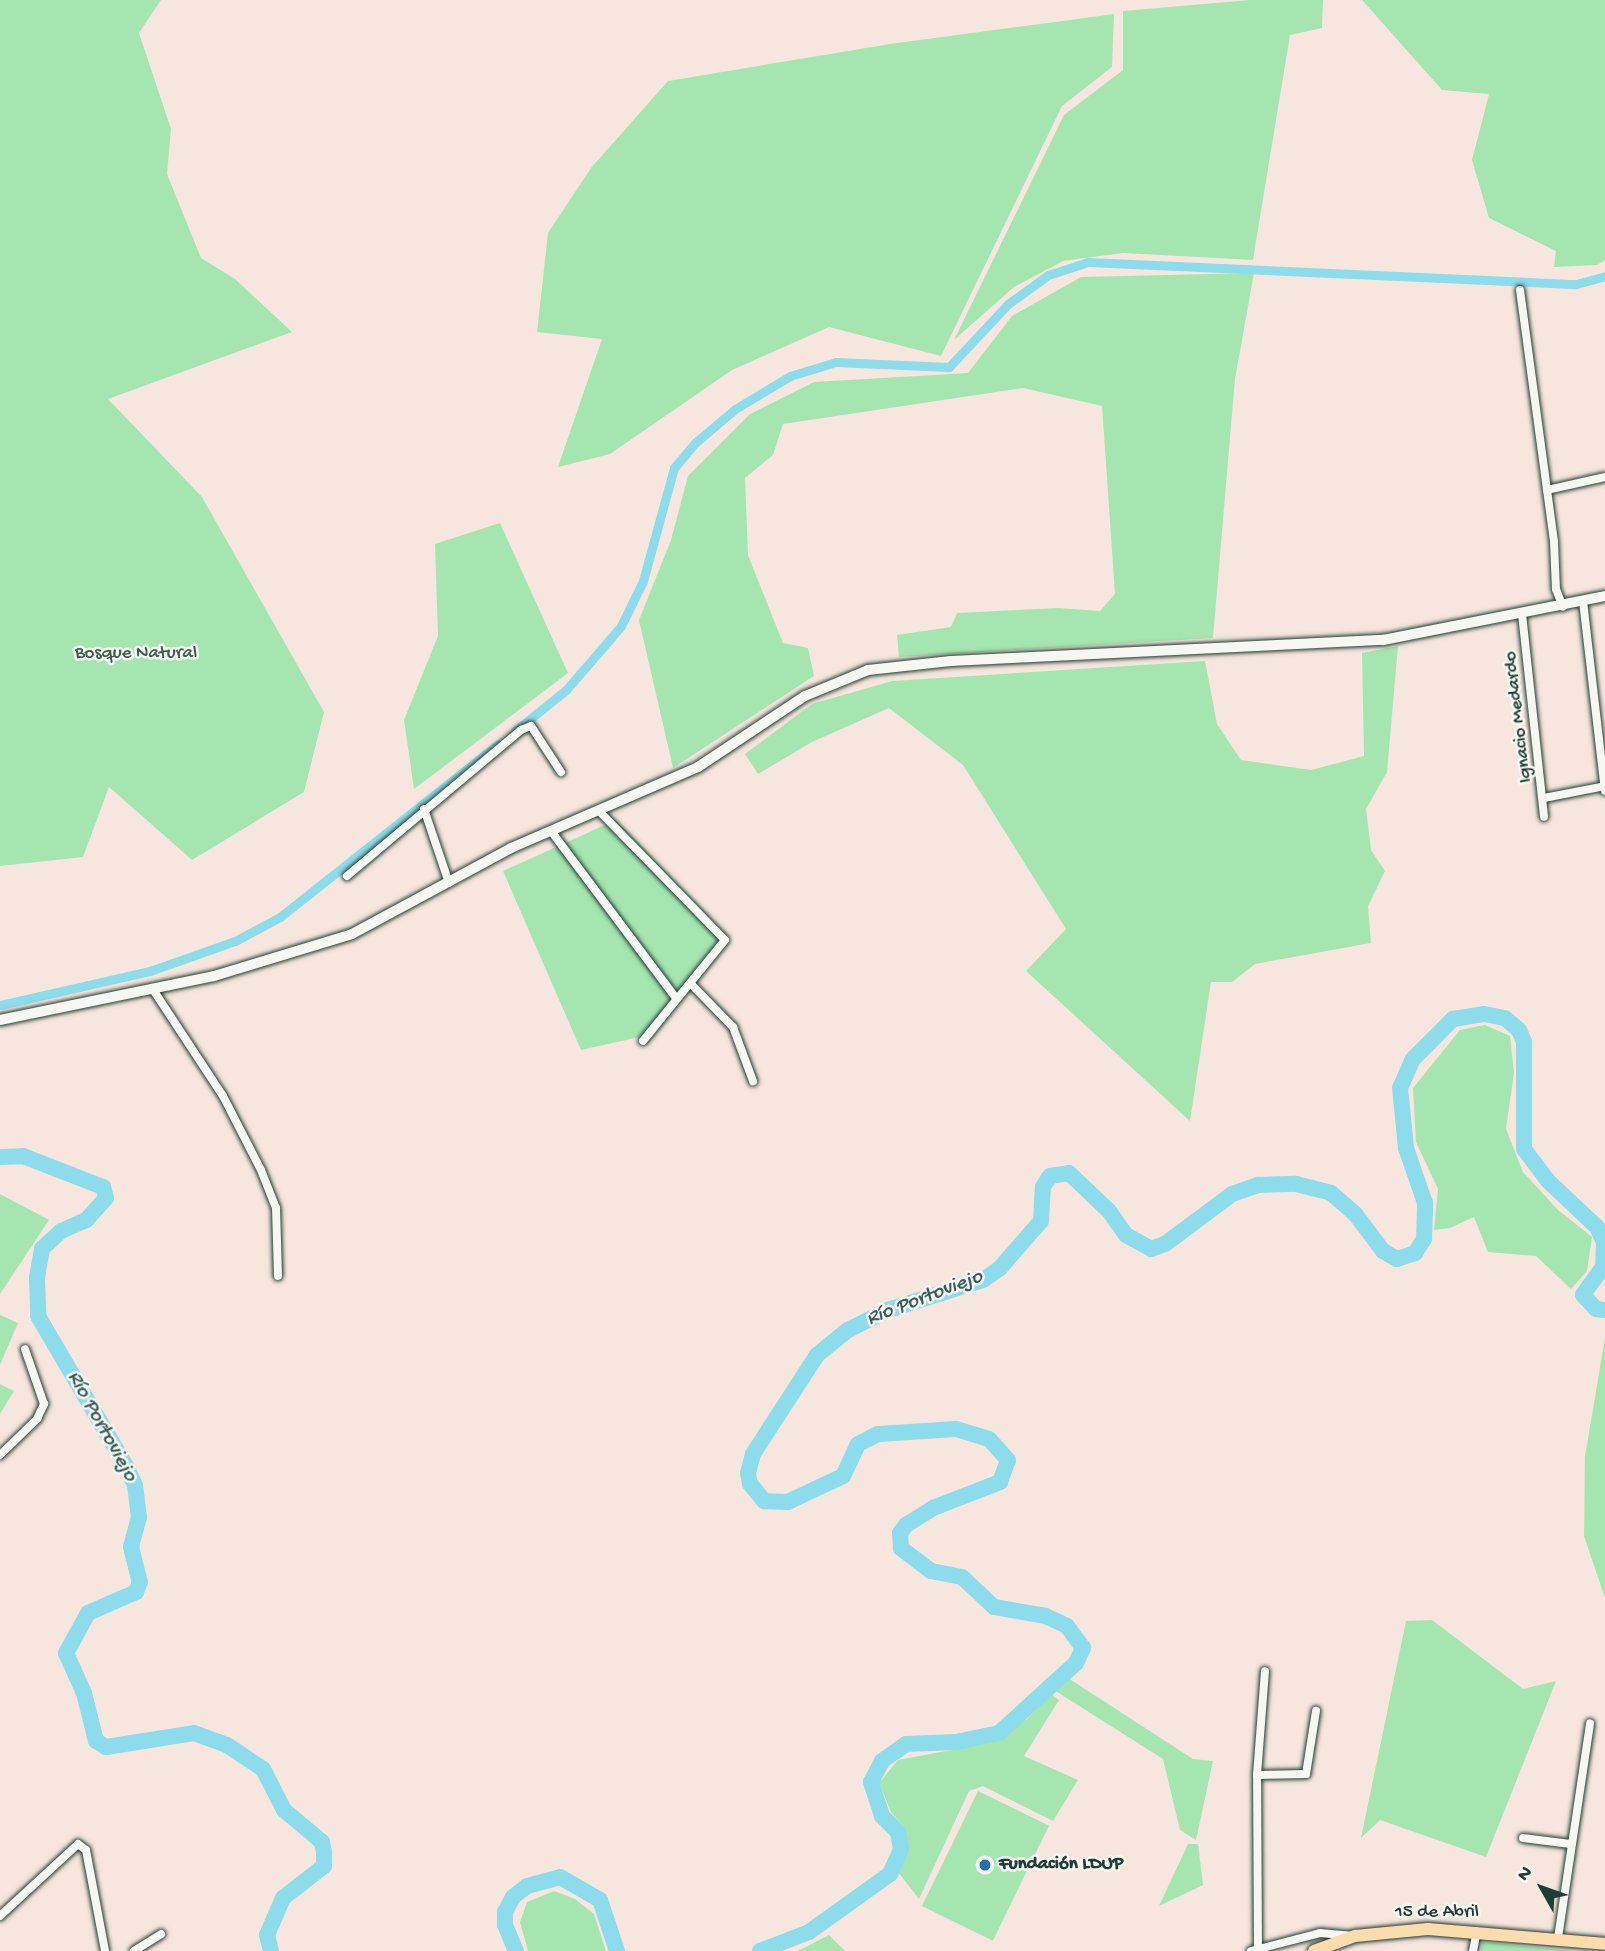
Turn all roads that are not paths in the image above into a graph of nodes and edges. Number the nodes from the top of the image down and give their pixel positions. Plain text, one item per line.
1 (1520, 290) dead end
2 (1605, 477) edge
3 (1547, 490) junction
4 (1605, 596) edge
5 (1583, 601) junction
6 (1563, 607) junction
7 (1522, 614) junction
8 (561, 772) dead end
9 (1605, 786) edge
10 (1605, 792) edge
11 (1544, 798) junction
12 (424, 809) junction
13 (599, 811) junction
14 (1544, 817) dead end
15 (551, 831) junction
16 (347, 876) dead end
17 (449, 883) junction
18 (690, 983) junction
19 (152, 988) junction
20 (675, 997) junction
21 (0, 1020) edge
22 (643, 1041) dead end
23 (753, 1081) dead end
24 (278, 1276) dead end
25 (25, 1349) dead end
26 (0, 1455) edge
27 (1265, 1671) dead end
28 (1316, 1711) dead end
29 (1590, 1723) dead end
30 (1257, 1775) junction
31 (1523, 1838) dead end
32 (1571, 1844) junction
33 (0, 1916) edge
34 (1477, 1931) junction
35 (160, 1934) dead end
36 (1355, 1936) junction
37 (1558, 1938) junction
38 (1605, 1944) edge
39 (1256, 1950) edge
40 (104, 1951) edge
41 (134, 1951) edge
42 (1314, 1951) edge
43 (1473, 1951) edge

1 - 3 street
2 - 3 street
3 - 6 street
4 - 5 street
5 - 6 street
5 - 9 street
6 - 7 street
7 - 11 street, Ignacio Medardo
7 - 13 street
8 - 12 street
9 - 10 street
9 - 11 street
11 - 14 street, Ignacio Medardo
12 - 16 street
12 - 17 street
13 - 15 street
13 - 18 street
15 - 17 street
15 - 20 street
17 - 19 street
18 - 20 street
18 - 23 street
19 - 21 street
19 - 24 street
20 - 22 street
25 - 26 street
27 - 30 street
28 - 30 street
29 - 32 street
30 - 39 street
31 - 32 street
32 - 37 street
33 - 40 street
34 - 36 main road, 15 de Abril
34 - 37 main road, 15 de Abril
34 - 43 street
35 - 41 street
36 - 39 street
36 - 42 main road, 15 de Abril
37 - 38 main road, 15 de Abril

